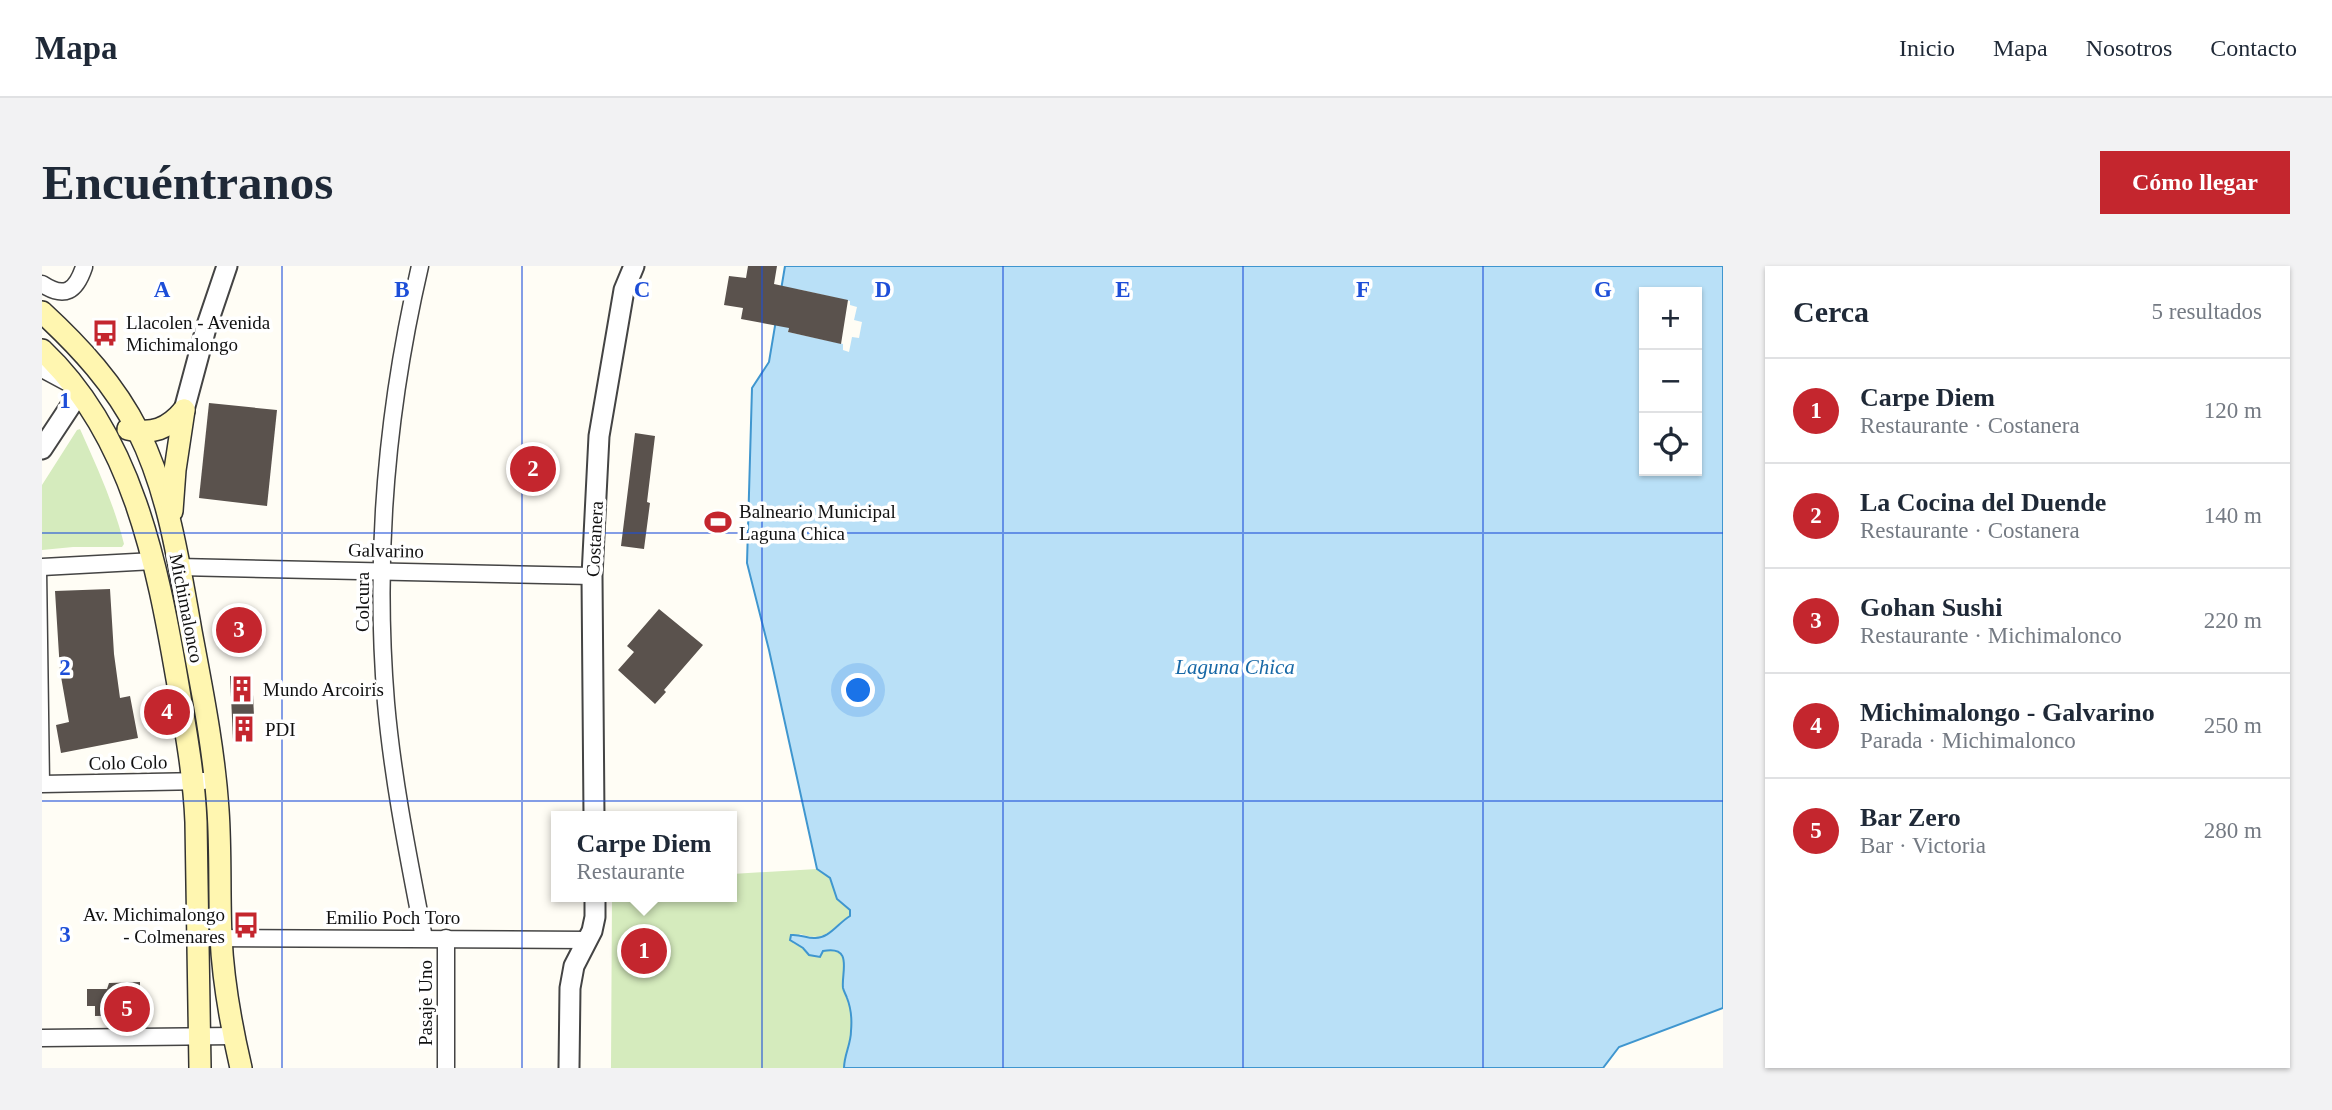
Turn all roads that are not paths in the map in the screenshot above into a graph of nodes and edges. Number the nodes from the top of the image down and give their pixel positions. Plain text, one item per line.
1 (227, 266) edge
2 (420, 266) edge
3 (634, 266) edge
4 (84, 267) edge
5 (42, 284) edge
6 (42, 312) edge
7 (42, 350) edge
8 (42, 369) edge
9 (81, 397) junction
10 (184, 410) junction
11 (139, 432) junction
12 (42, 449) edge
13 (171, 531) junction
14 (154, 561) junction
15 (179, 567) junction
16 (42, 568) edge
17 (383, 571) junction
18 (592, 576) junction
19 (193, 781) junction
20 (215, 781) junction
21 (43, 784) edge
22 (594, 811) edge
23 (595, 902) edge
24 (198, 938) junction
25 (424, 938) junction
26 (446, 938) junction
27 (221, 939) junction
28 (587, 940) junction
29 (234, 1036) junction
30 (198, 1037) junction
31 (42, 1038) edge
32 (200, 1068) edge
33 (241, 1068) edge
34 (446, 1068) edge
35 (569, 1068) edge

1 - 10 street
2 - 17 street, Colcura
3 - 18 street, Costanera
4 - 5 street
6 - 11 main road, Michimalonco
7 - 9 main road, Michimalonco
8 - 9 street
9 - 11 main road
9 - 12 street
9 - 14 main road, Michimalonco
10 - 11 main road
10 - 13 main road
11 - 13 main road, Michimalonco
13 - 15 main road, Michimalonco
14 - 16 street
14 - 19 main road, Michimalonco
15 - 17 street, Galvarino
15 - 20 main road, Michimalonco
16 - 21 lane
17 - 18 street, Galvarino
17 - 25 street, Colcura
18 - 22 street, Costanera
19 - 20 street, Colo Colo
19 - 21 street, Colo Colo
19 - 24 main road, Michimalonco
20 - 27 main road, Michimalonco
23 - 28 street
24 - 27 street, Emilio Poch Toro
24 - 30 main road, Michimalonco
25 - 26 street, Emilio Poch Toro
25 - 27 street, Emilio Poch Toro
26 - 28 street, Emilio Poch Toro
26 - 34 street, Pasaje Uno
27 - 29 main road, Michimalonco
28 - 35 street
29 - 30 street
29 - 33 main road, Michimalonco
30 - 31 street
30 - 32 main road, Michimalonco

